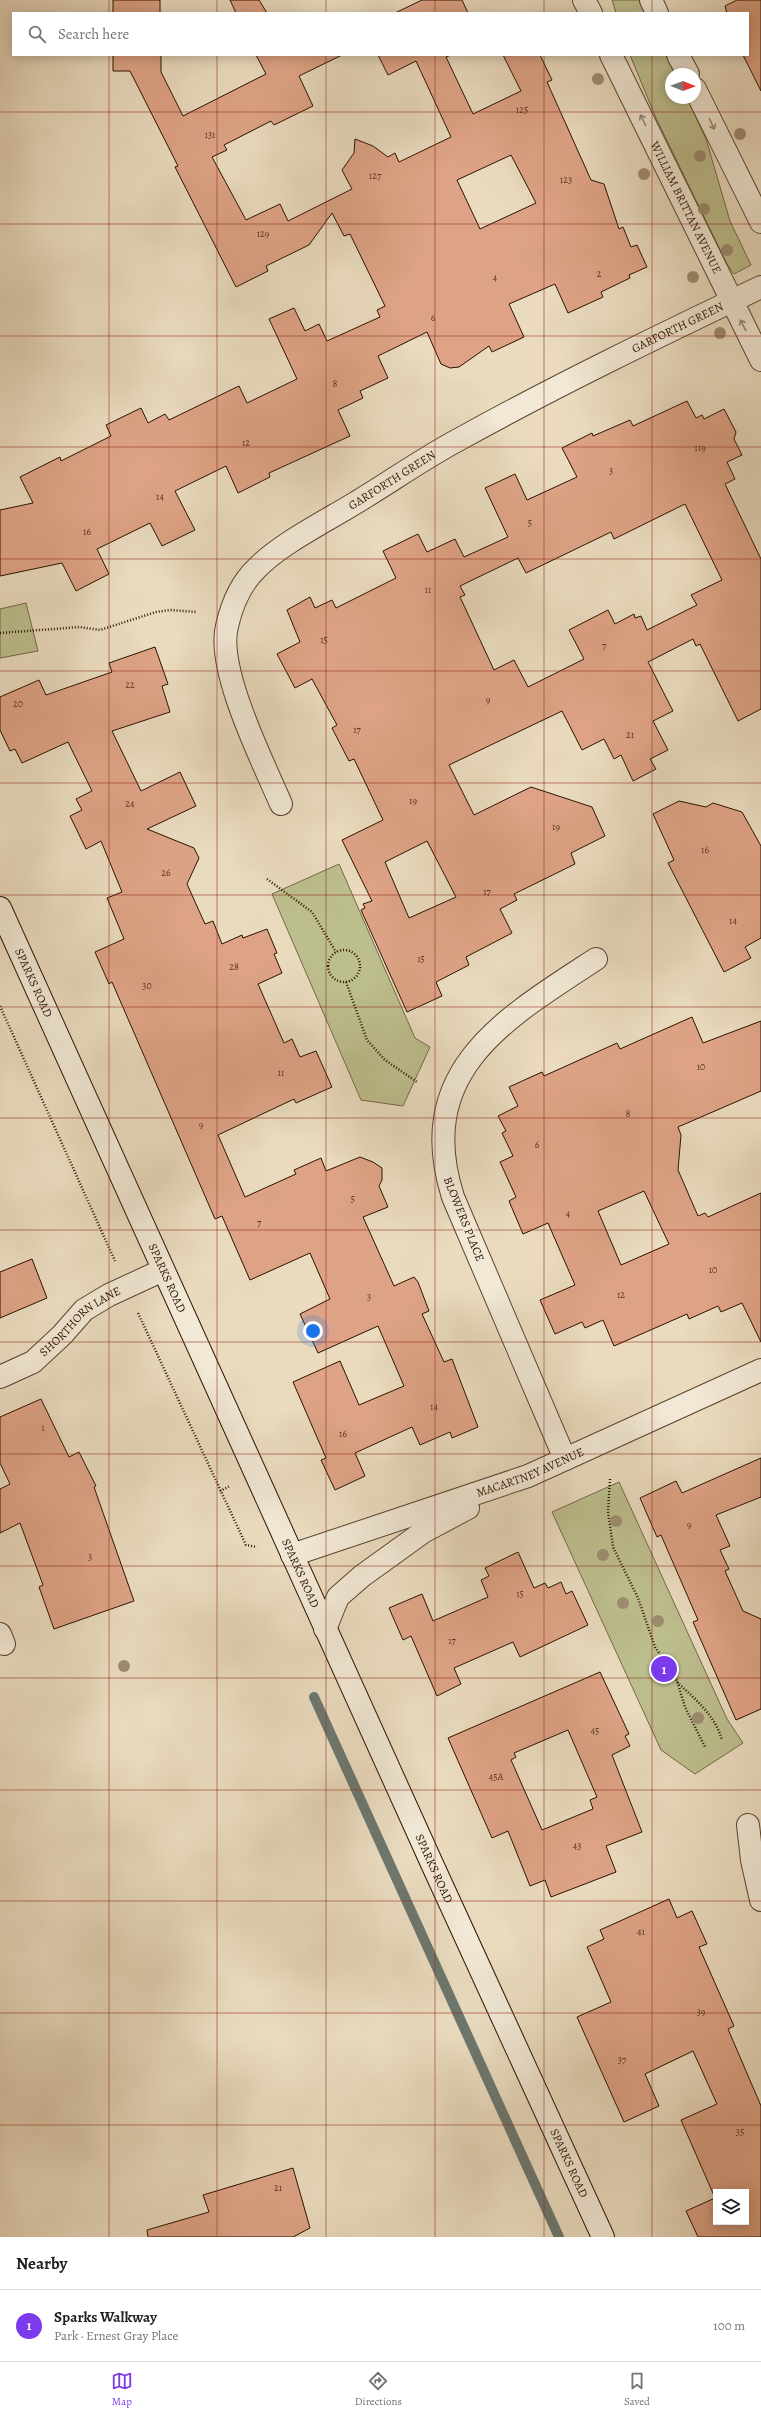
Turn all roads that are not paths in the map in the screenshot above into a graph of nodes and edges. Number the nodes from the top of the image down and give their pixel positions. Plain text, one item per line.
1 (584, 0) edge
2 (651, 0) edge
3 (590, 12) edge
4 (657, 12) edge
5 (611, 56) edge
6 (679, 56) edge
7 (685, 68) edge
8 (701, 101) edge
9 (761, 222) edge
10 (761, 287) edge
11 (732, 301) junction
12 (761, 360) edge
13 (281, 804) dead end
14 (0, 908) edge
15 (596, 958) dead end
16 (163, 1270) junction
17 (761, 1370) edge
18 (0, 1377) edge
19 (565, 1459) junction
20 (528, 1476) junction
21 (292, 1555) junction
22 (326, 1629) junction
23 (748, 1825) dead end
24 (761, 1900) edge
25 (603, 2237) edge

1 - 3 street
2 - 4 street
11 -> 5 street, WILLIAM BRITTAN AVENUE
6 - 7 street
8 -> 9 street
10 - 11 street, GARFORTH GREEN
12 -> 11 street, WILLIAM BRITTAN AVENUE
11 - 13 street, GARFORTH GREEN
14 - 16 street, SPARKS ROAD
15 - 19 street, BLOWERS PLACE
16 - 18 street, SHORTHORN LANE
16 - 21 street, SPARKS ROAD
17 - 19 street, MACARTNEY AVENUE
19 - 20 street, MACARTNEY AVENUE
20 - 21 street, MACARTNEY AVENUE
20 - 22 street
21 - 22 street, SPARKS ROAD
22 - 25 street, SPARKS ROAD
23 - 24 street

